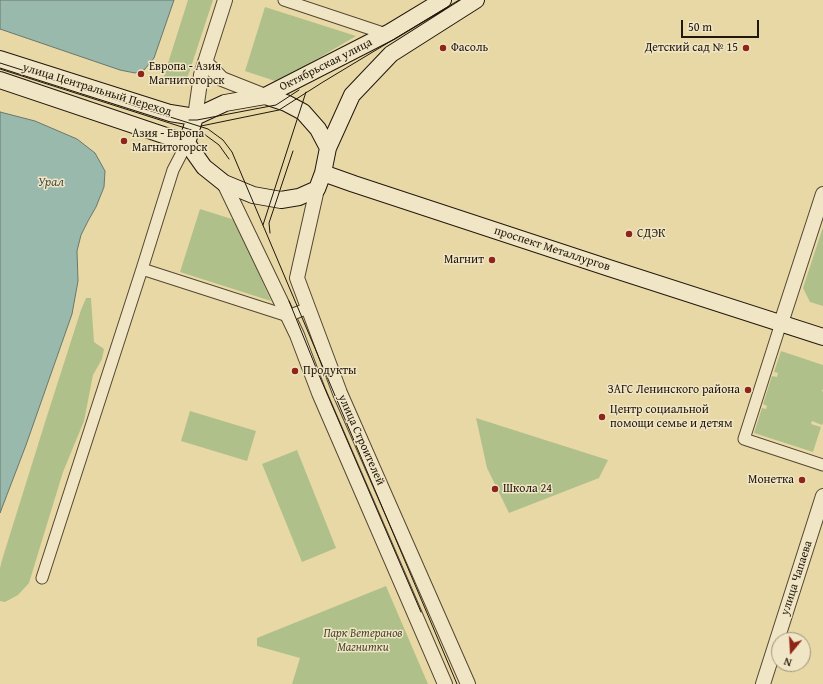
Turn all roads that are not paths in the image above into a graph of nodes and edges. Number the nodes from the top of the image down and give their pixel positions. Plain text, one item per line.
1 (225, 0) edge
2 (284, 0) edge
3 (443, 0) edge
4 (476, 0) edge
5 (386, 34) junction
6 (0, 59) edge
7 (206, 62) junction
8 (0, 80) edge
9 (265, 96) junction
10 (195, 116) junction
11 (187, 143) junction
12 (328, 148) junction
13 (323, 173) junction
14 (224, 184) junction
15 (317, 189) junction
16 (823, 194) edge
17 (142, 269) junction
18 (308, 308) junction
19 (288, 316) junction
20 (781, 323) junction
21 (823, 337) edge
22 (823, 465) edge
23 (823, 496) edge
24 (42, 578) dead end
25 (445, 684) edge
26 (468, 684) edge
27 (763, 684) edge

1 - 7 street
2 - 5 street, Октябрьская улица
3 - 5 main road, Октябрьская улица
4 - 12 main road, Октябрьская улица
5 - 9 main road, Октябрьская улица
6 - 10 main road, улица Центральный Переход
7 - 9 street
7 - 10 street
8 - 11 main road, улица Центральный Переход
9 - 10 main road
9 - 12 main road
10 - 11 main road
11 - 14 main road
11 - 17 street
12 - 13 main road
13 - 15 main road
13 - 20 main road, проспект Металлургов
14 - 15 main road
14 - 19 street, улица Строителей
15 - 18 street, улица Строителей
16 - 20 street
17 - 19 street
17 - 24 street
18 - 19 street
18 - 26 street, улица Строителей
19 - 25 street, улица Строителей
20 - 21 main road, проспект Металлургов
20 - 22 street
23 - 27 street, улица Чапаева

